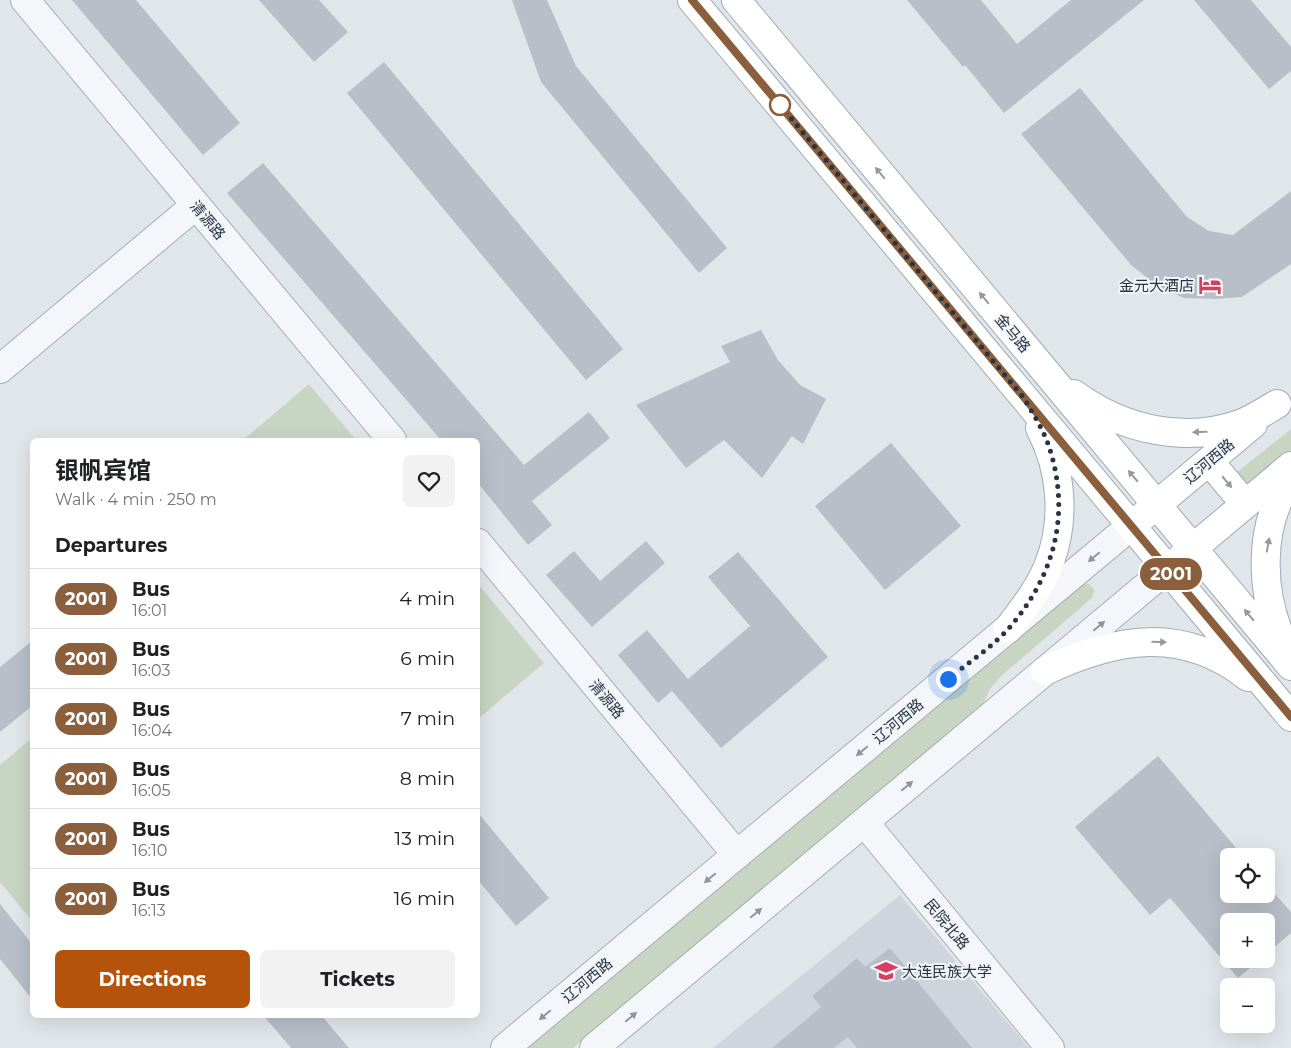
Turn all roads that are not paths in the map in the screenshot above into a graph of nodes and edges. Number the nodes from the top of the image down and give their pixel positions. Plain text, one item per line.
1 (25, 0) edge
2 (692, 0) edge
3 (736, 0) edge
4 (196, 205) junction
5 (0, 369) edge
6 (1050, 376) junction
7 (1024, 398) junction
8 (1284, 399) edge
9 (390, 438) edge
10 (1209, 461) junction
11 (1291, 466) edge
12 (1291, 478) edge
13 (1246, 504) junction
14 (1157, 505) junction
15 (1131, 526) junction
16 (480, 545) edge
17 (1193, 548) junction
18 (1167, 569) junction
19 (1008, 629) junction
20 (1291, 659) edge
21 (1291, 666) edge
22 (1045, 671) junction
23 (1283, 708) edge
24 (864, 822) junction
25 (737, 855) junction
26 (505, 1048) edge
27 (594, 1048) edge
28 (1050, 1048) edge

1 - 4 street, 清源路
2 - 7 main road
6 -> 3 main road, 金马路
4 - 5 street
4 - 9 street, 清源路
8 -> 6 main road
14 -> 6 main road, 金马路
7 - 15 main road
7 - 19 main road
8 - 10 main road, 辽河西路
10 -> 13 main road
10 - 14 main road, 辽河西路
11 - 13 main road
20 -> 12 main road
13 - 17 main road
14 - 15 main road, 辽河西路
14 - 17 main road, 金马路
15 - 18 main road
15 -> 19 street, 辽河西路
16 - 25 street, 清源路
17 - 18 main road
21 -> 17 main road, 金马路
22 -> 18 street
18 - 23 main road
19 -> 25 street, 辽河西路
22 -> 23 main road
24 -> 22 street
27 -> 24 street
24 - 28 street, 民院北路
25 -> 26 street, 辽河西路

